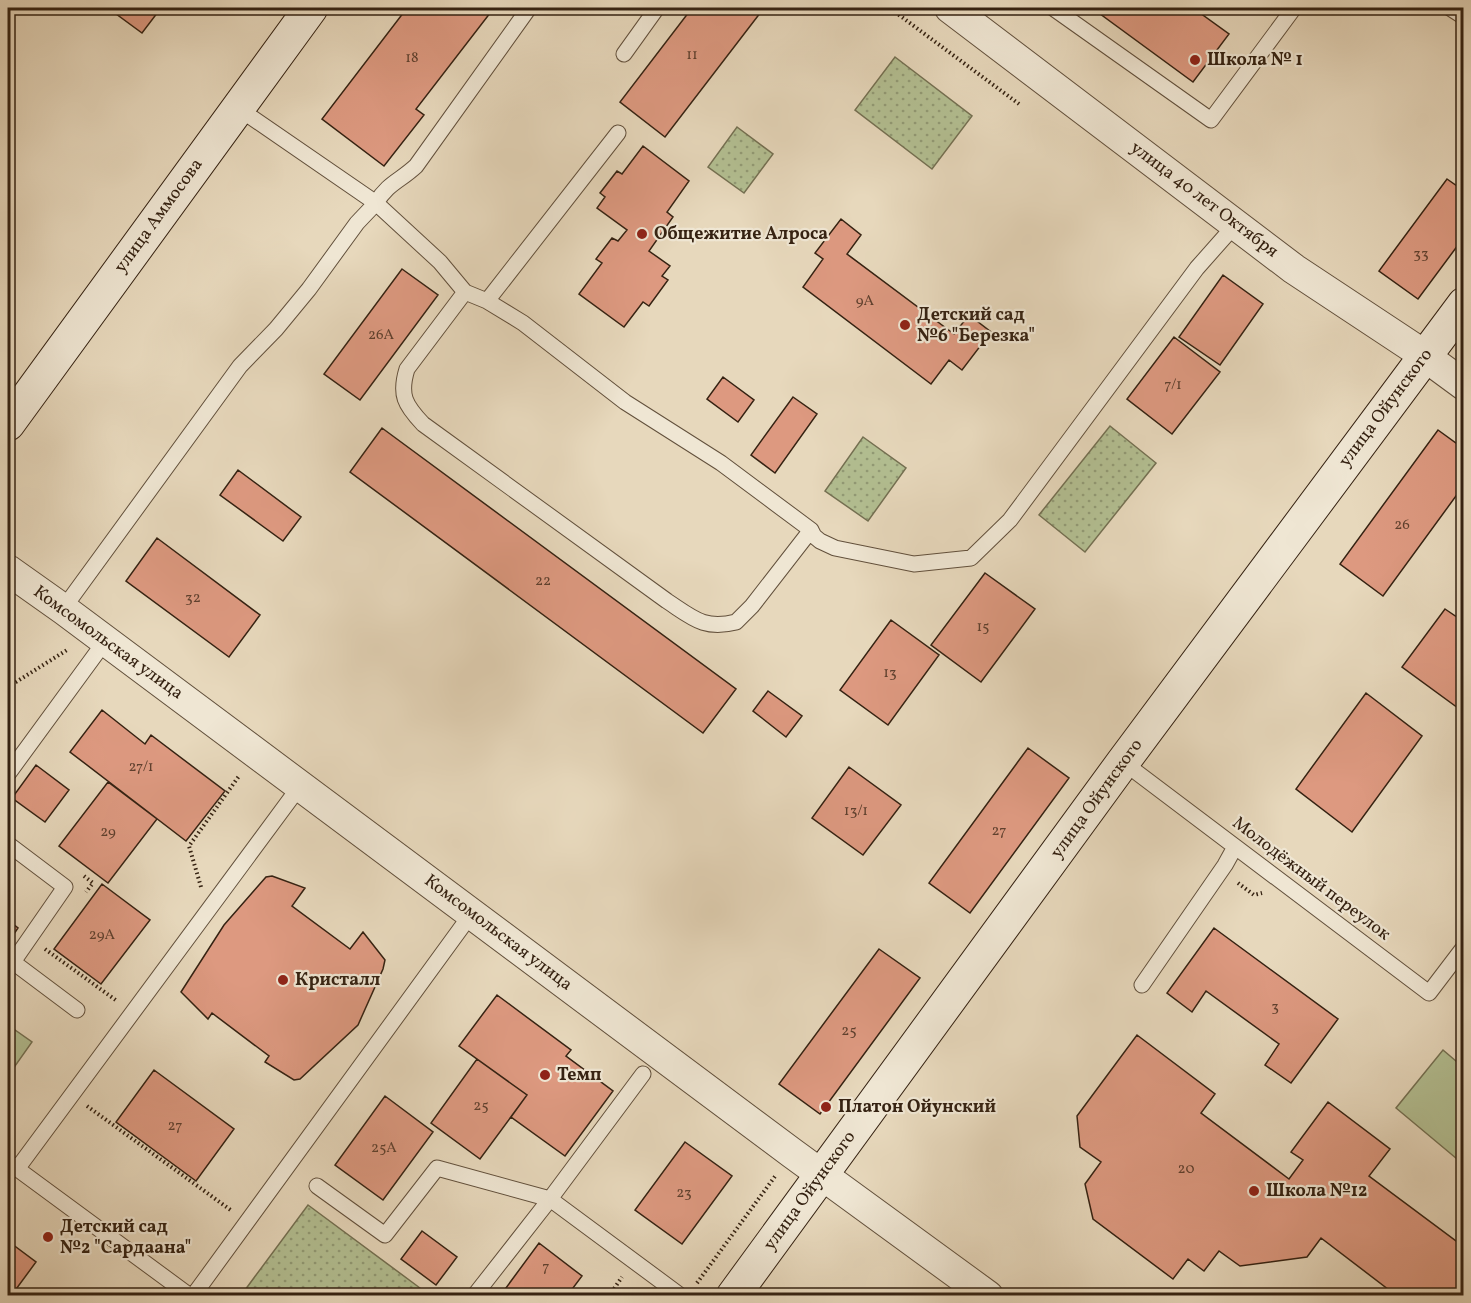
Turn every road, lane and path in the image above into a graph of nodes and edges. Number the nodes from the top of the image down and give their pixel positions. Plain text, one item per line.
1 (311, 8) edge
2 (529, 8) edge
3 (657, 8) edge
4 (950, 8) edge
5 (1053, 8) edge
6 (1294, 8) edge
7 (1450, 8) edge
8 (895, 12) dead end
9 (1464, 17) edge
10 (624, 54) dead end
11 (1020, 104) dead end
12 (238, 108) junction
13 (618, 133) dead end
14 (376, 203) junction
15 (1236, 224) junction
16 (465, 292) junction
17 (487, 301) junction
18 (1464, 304) edge
19 (1425, 356) junction
20 (1464, 385) edge
21 (8, 424) edge
22 (811, 530) junction
23 (8, 570) edge
24 (63, 609) junction
25 (106, 640) junction
26 (67, 650) dead end
27 (8, 687) edge
28 (1123, 762) junction
29 (8, 774) edge
30 (238, 776) dead end
31 (300, 786) junction
32 (8, 844) edge
33 (1235, 847) junction
34 (84, 876) dead end
35 (202, 890) dead end
36 (79, 902) dead end
37 (472, 914) junction
38 (1464, 947) edge
39 (45, 948) dead end
40 (1142, 985) dead end
41 (124, 1007) dead end
42 (77, 1010) dead end
43 (643, 1074) dead end
44 (72, 1095) junction
45 (12, 1166) edge
46 (822, 1174) junction
47 (317, 1186) dead end
48 (550, 1199) junction
49 (247, 1222) junction
50 (191, 1296) edge
51 (474, 1296) edge
52 (681, 1296) edge
53 (733, 1296) edge
54 (988, 1296) edge

1 - 12 main road, улица Аммосова
2 - 14 lane
3 - 10 lane
4 - 15 street, улица 40 лет Октября
5 - 6 lane
7 - 9 lane
8 - 11 path
12 - 14 lane
12 - 21 main road, улица Аммосова
13 - 17 lane
14 - 16 lane
14 - 24 lane
15 - 19 street, улица 40 лет Октября
15 - 22 lane
16 - 17 lane
16 - 22 lane
17 - 22 lane
18 - 19 main road, улица Ойунского
19 - 20 street, улица 40 лет Октября
19 - 28 main road, улица Ойунского
23 - 24 street, Комсомольская улица
24 - 25 street, Комсомольская улица
25 - 29 lane
25 - 31 street, Комсомольская улица
26 - 27 path
28 - 33 lane, Молодёжный переулок
28 - 46 main road, улица Ойунского
30 - 35 path
31 - 37 street, Комсомольская улица
31 - 44 lane
32 - 42 lane
33 - 38 lane, Молодёжный переулок
33 - 40 lane
34 - 36 path
37 - 46 street, Комсомольская улица
37 - 49 lane
39 - 41 path
43 - 48 lane
44 - 45 lane
44 - 49 path
45 - 50 lane
46 - 53 main road, улица Ойунского
46 - 54 street, Комсомольская улица
47 - 48 lane
48 - 51 lane
48 - 52 lane
49 - 50 lane

